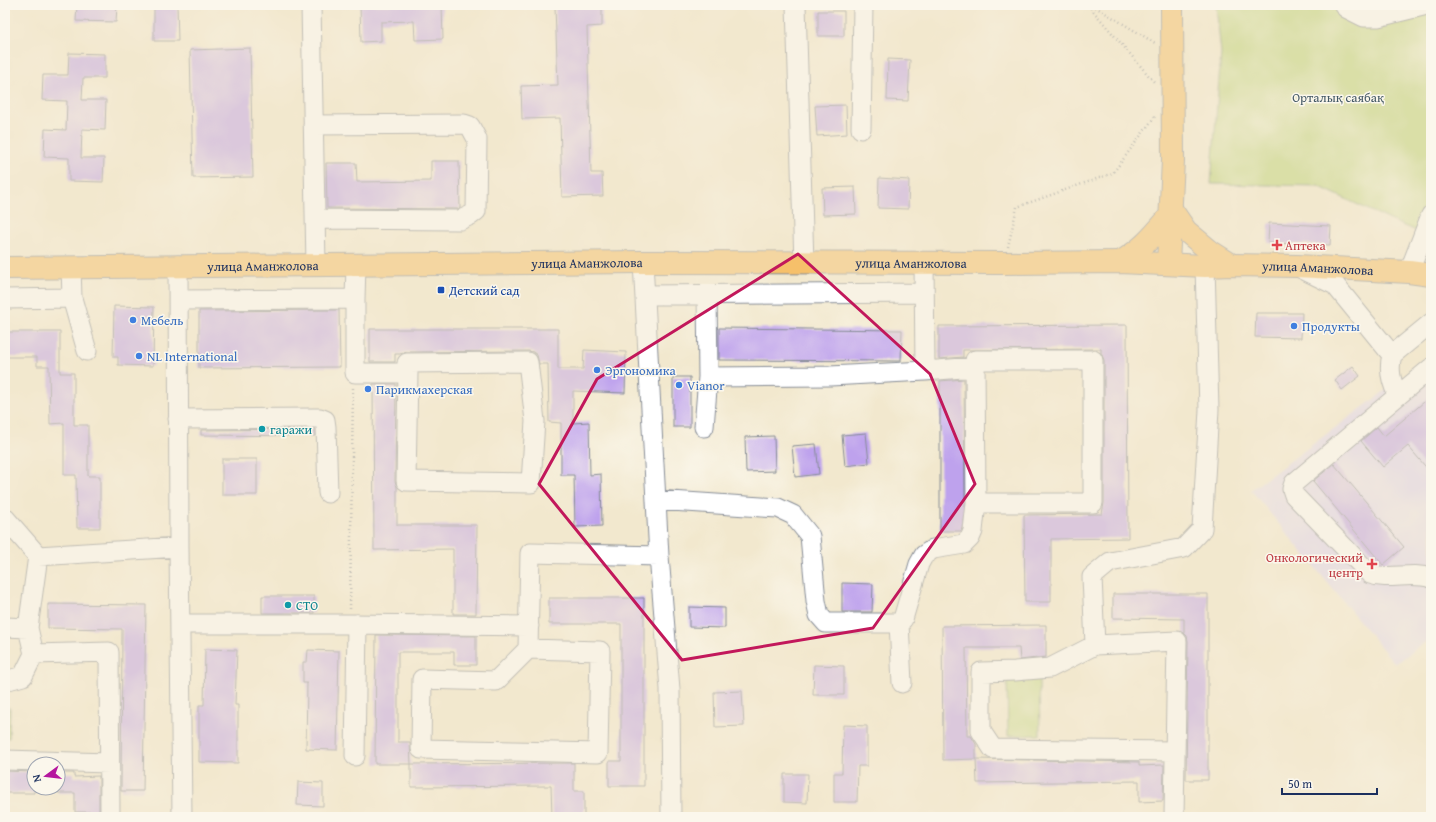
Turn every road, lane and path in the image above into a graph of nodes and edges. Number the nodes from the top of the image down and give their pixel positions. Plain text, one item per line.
1 (311, 5) edge
2 (796, 5) edge
3 (863, 5) edge
4 (1088, 5) edge
5 (1092, 5) edge
6 (1172, 5) edge
7 (1345, 5) edge
8 (1427, 5) edge
9 (1156, 43) dead end
10 (1157, 85) dead end
11 (1157, 114) dead end
12 (313, 125) junction
13 (861, 129) dead end
14 (1171, 212) junction
15 (1431, 215) edge
16 (315, 219) junction
17 (643, 262) junction
18 (924, 262) junction
19 (1120, 262) junction
20 (804, 263) junction
21 (1004, 263) junction
22 (1168, 264) junction
23 (316, 265) junction
24 (356, 265) junction
25 (1232, 265) junction
26 (178, 266) junction
27 (1205, 266) junction
28 (1297, 266) junction
29 (71, 267) junction
30 (5, 268) edge
31 (1409, 272) junction
32 (1431, 275) edge
33 (924, 293) junction
34 (645, 295) junction
35 (707, 295) junction
36 (72, 298) junction
37 (5, 299) edge
38 (355, 299) junction
39 (178, 300) junction
40 (1431, 323) edge
41 (87, 351) dead end
42 (1392, 355) junction
43 (975, 368) junction
44 (1431, 368) edge
45 (925, 371) junction
46 (355, 373) junction
47 (408, 373) junction
48 (708, 377) junction
49 (1398, 394) junction
50 (178, 419) junction
51 (704, 427) dead end
52 (328, 493) dead end
53 (656, 500) junction
54 (976, 503) junction
55 (5, 518) edge
56 (179, 548) junction
57 (38, 556) junction
58 (659, 556) junction
59 (1431, 578) edge
60 (899, 623) junction
61 (180, 624) junction
62 (353, 624) junction
63 (529, 626) junction
64 (5, 627) edge
65 (28, 628) junction
66 (1094, 645) junction
67 (528, 649) junction
68 (34, 654) junction
69 (5, 681) edge
70 (902, 683) dead end
71 (1174, 751) junction
72 (355, 756) dead end
73 (5, 760) edge
74 (108, 763) junction
75 (110, 817) edge
76 (182, 817) edge
77 (671, 817) edge
78 (1174, 817) edge

1 - 12 street
2 - 20 street
3 - 13 street
4 - 10 path
5 - 9 path
6 - 14 main road
7 - 8 street
11 - 21 path
12 - 16 street
12 - 16 street
14 - 19 main road
14 - 22 main road
14 - 25 main road
15 - 31 street
16 - 23 street
17 - 20 main road, улица Аманжолова
17 - 24 main road, улица Аманжолова
17 - 34 street
18 - 20 main road, улица Аманжолова
18 - 21 main road, улица Аманжолова
18 - 33 street
19 - 21 main road, улица Аманжолова
19 - 22 main road, улица Аманжолова
22 - 27 main road, улица Аманжолова
23 - 24 main road, улица Аманжолова
23 - 26 main road, улица Аманжолова
24 - 38 street
25 - 27 main road, улица Аманжолова
25 - 28 main road, улица Аманжолова
26 - 29 main road, улица Аманжолова
26 - 39 street
27 - 66 street
28 - 31 main road, улица Аманжолова
28 - 42 street
29 - 30 main road, улица Аманжолова
29 - 36 street
31 - 32 main road, улица Аманжолова
33 - 35 street
33 - 45 street
34 - 35 street
34 - 53 street
35 - 48 street
36 - 37 street
36 - 41 street
38 - 39 street
38 - 46 street
39 - 50 street
40 - 42 street
42 - 49 street
43 - 45 street
43 - 54 street
43 - 54 street
44 - 49 street
45 - 48 street
46 - 47 street
46 - 62 path
47 - 47 street
48 - 51 street
49 - 59 street
50 - 52 street
50 - 56 street
53 - 58 street
53 - 60 street
54 - 60 street
55 - 57 street
56 - 57 street
56 - 61 street
57 - 65 street
58 - 63 street
58 - 77 street
60 - 70 street
61 - 62 street
61 - 76 street
62 - 63 street
62 - 72 street
63 - 67 street
64 - 65 street
65 - 68 street
66 - 71 street
66 - 71 street
67 - 67 street
68 - 69 street
68 - 74 street
71 - 78 street
73 - 74 street
74 - 75 street

